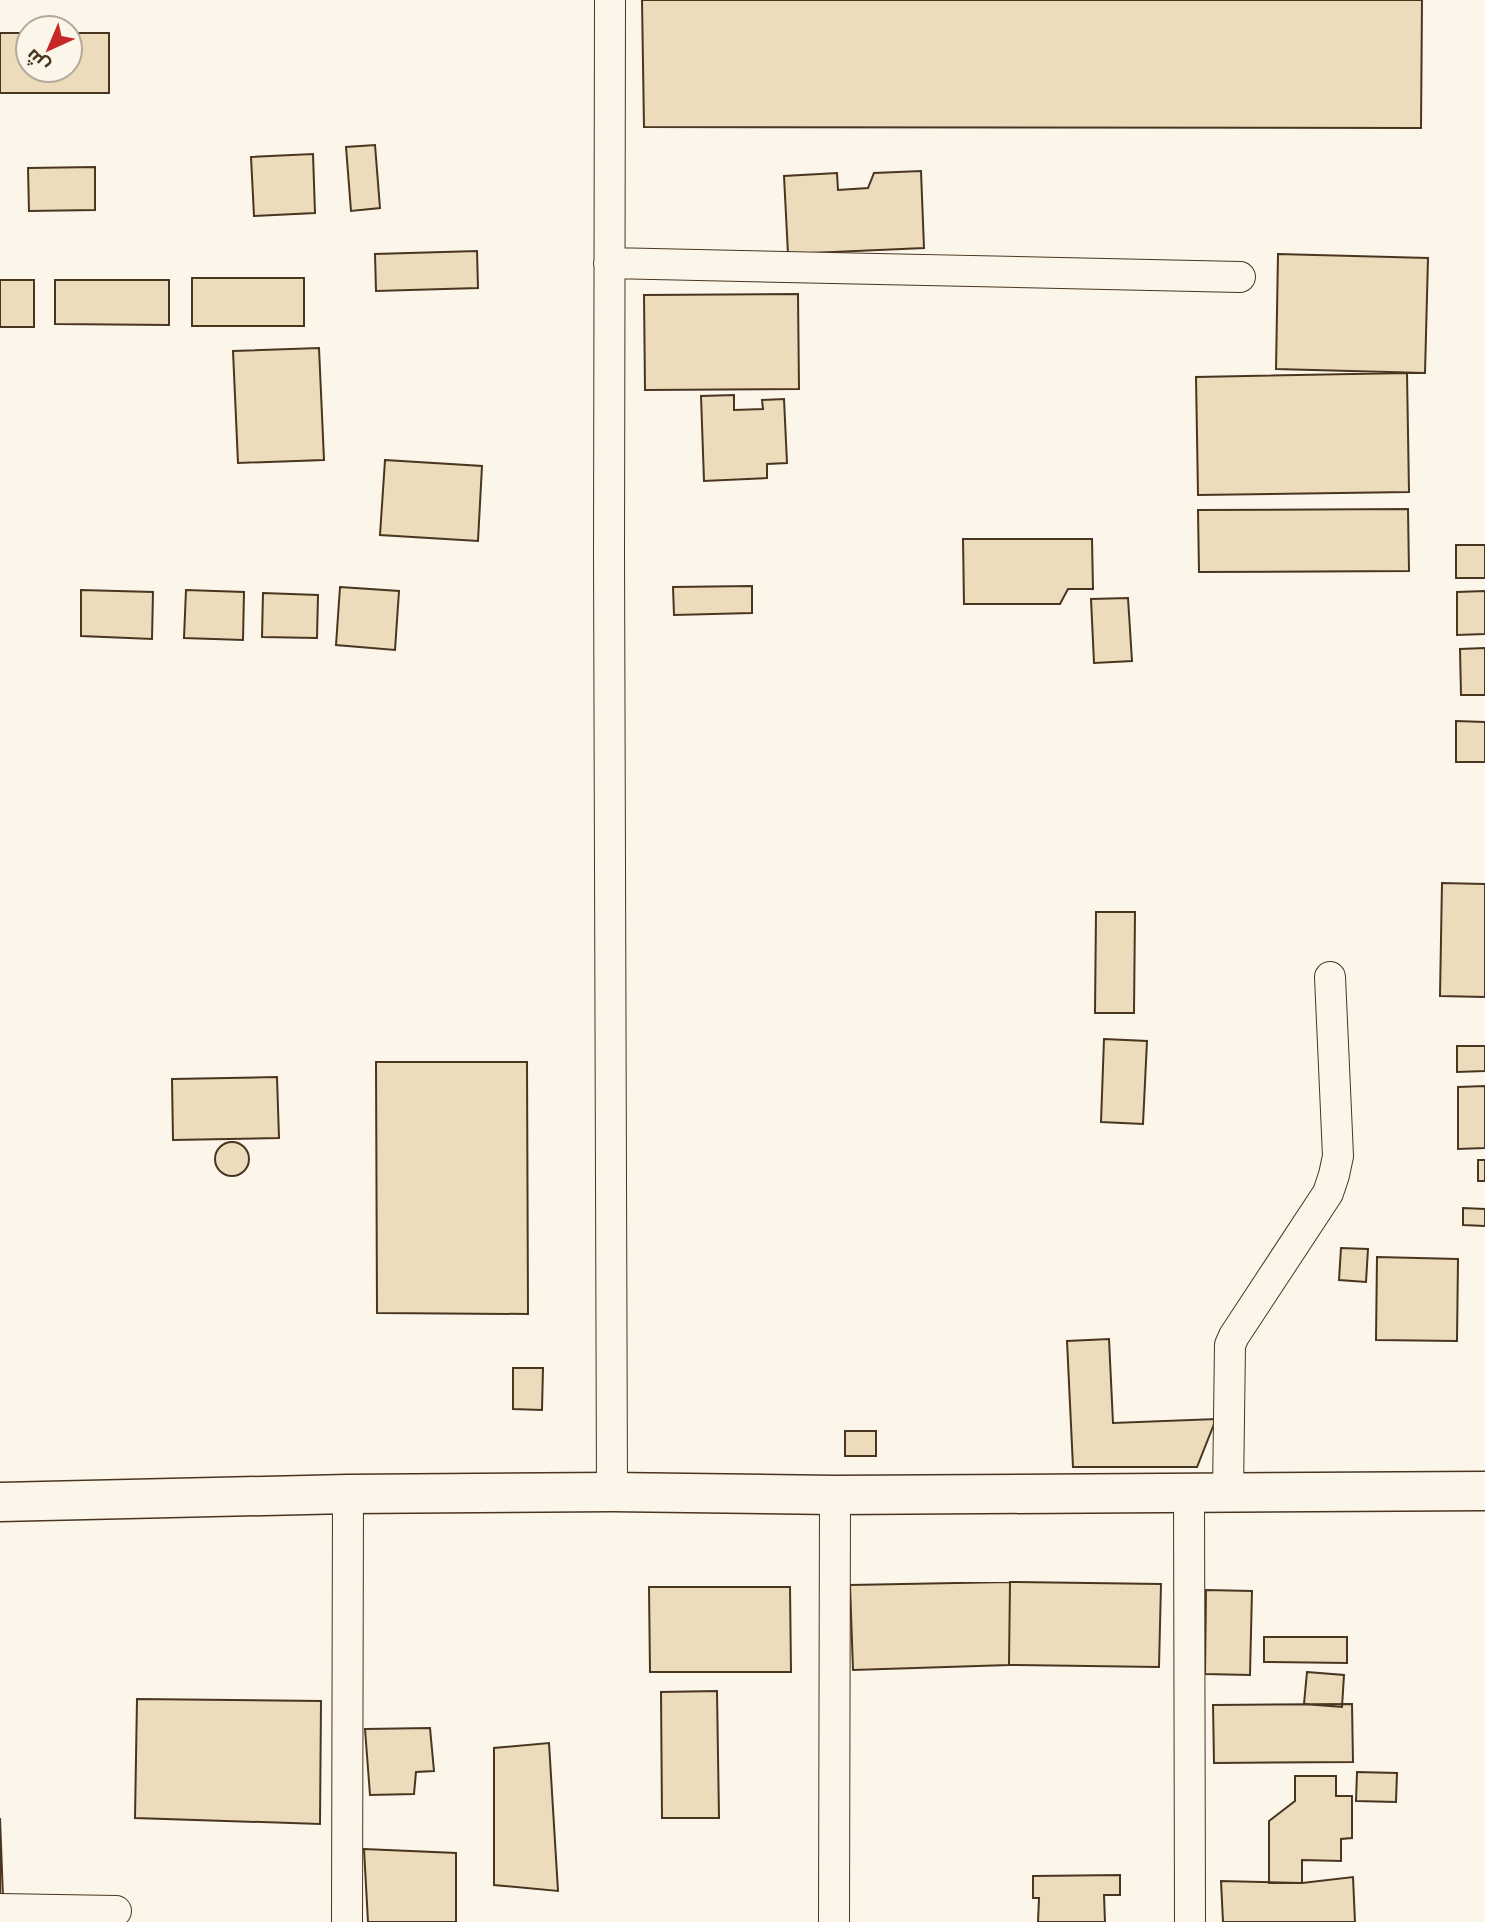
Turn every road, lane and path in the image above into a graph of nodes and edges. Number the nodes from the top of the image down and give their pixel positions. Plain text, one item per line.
1 (610, 0) edge
2 (609, 263) junction
3 (1240, 277) dead end
4 (1330, 977) dead end
5 (1485, 1490) edge
6 (1228, 1491) junction
7 (612, 1492) junction
8 (1189, 1492) junction
9 (348, 1494) junction
10 (835, 1495) junction
11 (0, 1502) edge
12 (0, 1909) edge
13 (116, 1911) dead end
14 (347, 1922) edge
15 (834, 1922) edge
16 (1189, 1922) edge

1 - 2 street
2 - 3 street
2 - 7 street
4 - 6 street
5 - 6 main road
6 - 8 main road
7 - 9 main road
7 - 10 main road
8 - 10 main road
8 - 16 street
9 - 11 main road
9 - 14 street
10 - 15 street
12 - 13 street

